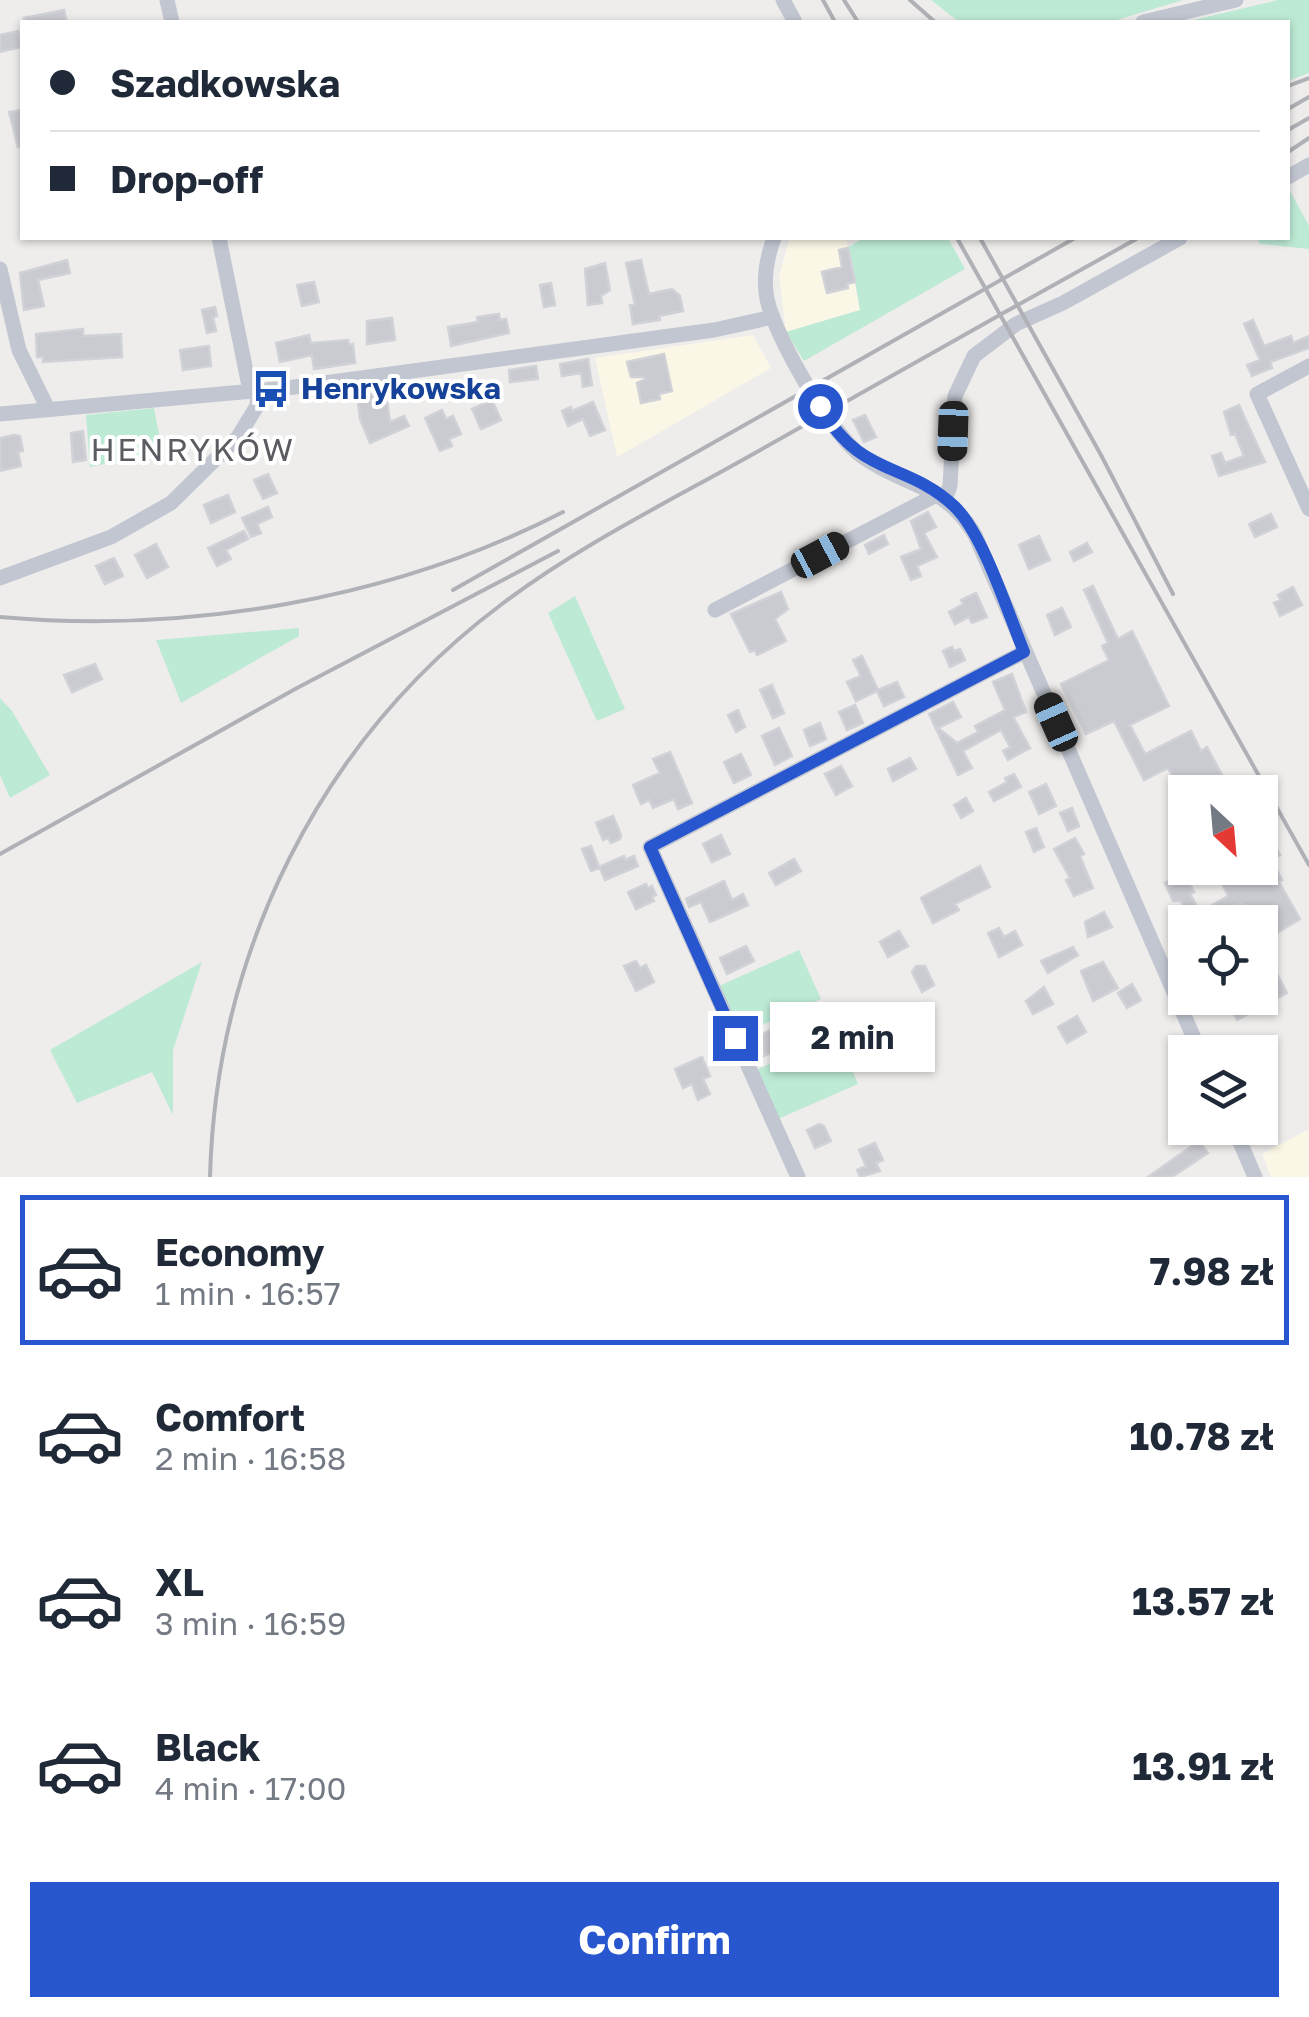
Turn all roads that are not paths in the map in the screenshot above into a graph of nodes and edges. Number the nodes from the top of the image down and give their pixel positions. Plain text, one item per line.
1 (1226, 1) edge
2 (1151, 20) edge
3 (219, 240) edge
4 (774, 240) edge
5 (1176, 240) edge
6 (0, 269) edge
7 (772, 316) junction
8 (1309, 366) edge
9 (254, 390) junction
10 (48, 410) junction
11 (0, 414) edge
12 (942, 496) junction
13 (1309, 510) edge
14 (0, 578) edge
15 (715, 610) dead end
16 (1024, 652) junction
17 (1193, 1035) edge
18 (1242, 1145) edge
19 (798, 1177) edge
20 (1256, 1177) edge

1 - 2 street
3 - 9 street
4 - 7 street
5 - 12 street
6 - 10 street
7 - 9 street
7 - 12 street
8 - 13 street
9 - 10 street
9 - 14 street
10 - 11 street
12 - 15 street
12 - 16 street
16 - 17 street
16 - 19 street
18 - 20 street

